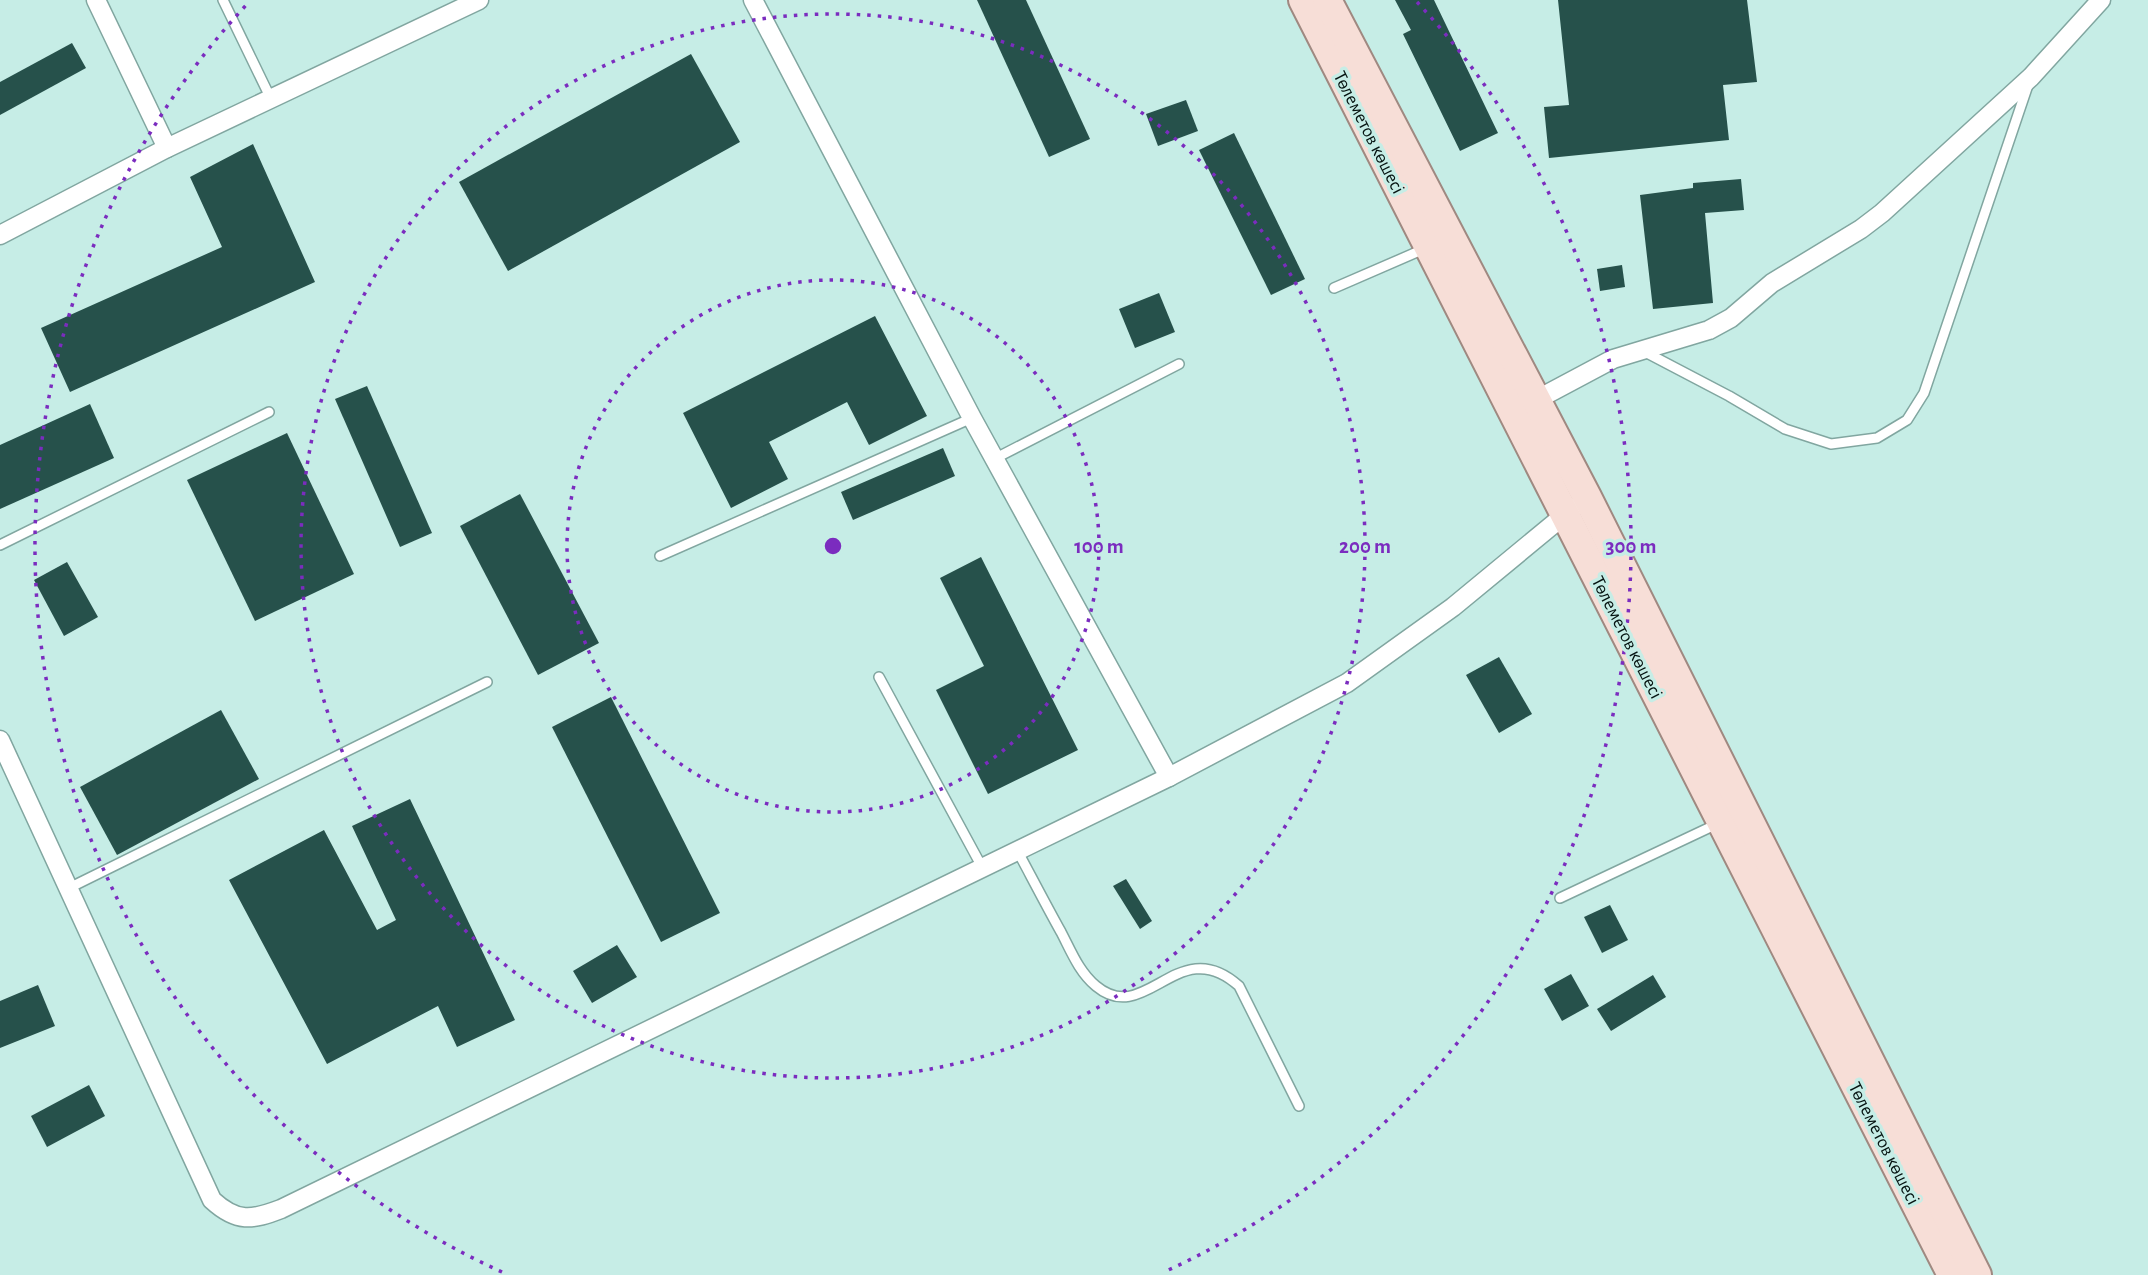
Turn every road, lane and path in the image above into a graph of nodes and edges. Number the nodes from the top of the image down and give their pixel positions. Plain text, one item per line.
1 (96, 0) edge
2 (223, 0) edge
3 (479, 0) edge
4 (754, 0) edge
5 (1303, 0) edge
6 (1327, 0) edge
7 (2101, 0) edge
8 (2031, 77) junction
9 (271, 99) junction
10 (167, 148) junction
11 (0, 235) edge
12 (1429, 247) junction
13 (1334, 288) dead end
14 (1640, 349) junction
15 (1179, 364) dead end
16 (1536, 400) junction
17 (269, 412) dead end
18 (972, 418) junction
19 (995, 458) junction
20 (1576, 506) junction
21 (0, 545) edge
22 (660, 556) dead end
23 (878, 677) dead end
24 (487, 682) dead end
25 (0, 740) edge
26 (1169, 777) junction
27 (1722, 821) junction
28 (1017, 850) junction
29 (982, 867) junction
30 (69, 888) junction
31 (1560, 898) dead end
32 (1299, 1106) dead end
33 (1952, 1275) edge
34 (1977, 1275) edge

1 - 10 street
2 - 9 lane
3 - 9 street
4 - 18 street
5 - 12 main road, Төлеметов көшесі
6 - 16 main road, Төлеметов көшесі
7 - 8 street
8 - 14 street
8 - 14 lane
9 - 10 street
10 - 11 street
12 - 13 lane
12 - 20 main road, Төлеметов көшесі
14 - 16 street
15 - 19 lane
16 - 20 main road, Төлеметов көшесі
17 - 21 lane
18 - 19 street
18 - 22 lane
19 - 26 street
20 - 26 street
20 - 27 main road, Төлеметов көшесі
20 - 34 main road, Төлеметов көшесі
23 - 29 lane
24 - 30 lane
25 - 30 street
26 - 28 street
27 - 31 lane
27 - 33 main road, Төлеметов көшесі
28 - 29 street
28 - 32 lane
29 - 30 street

